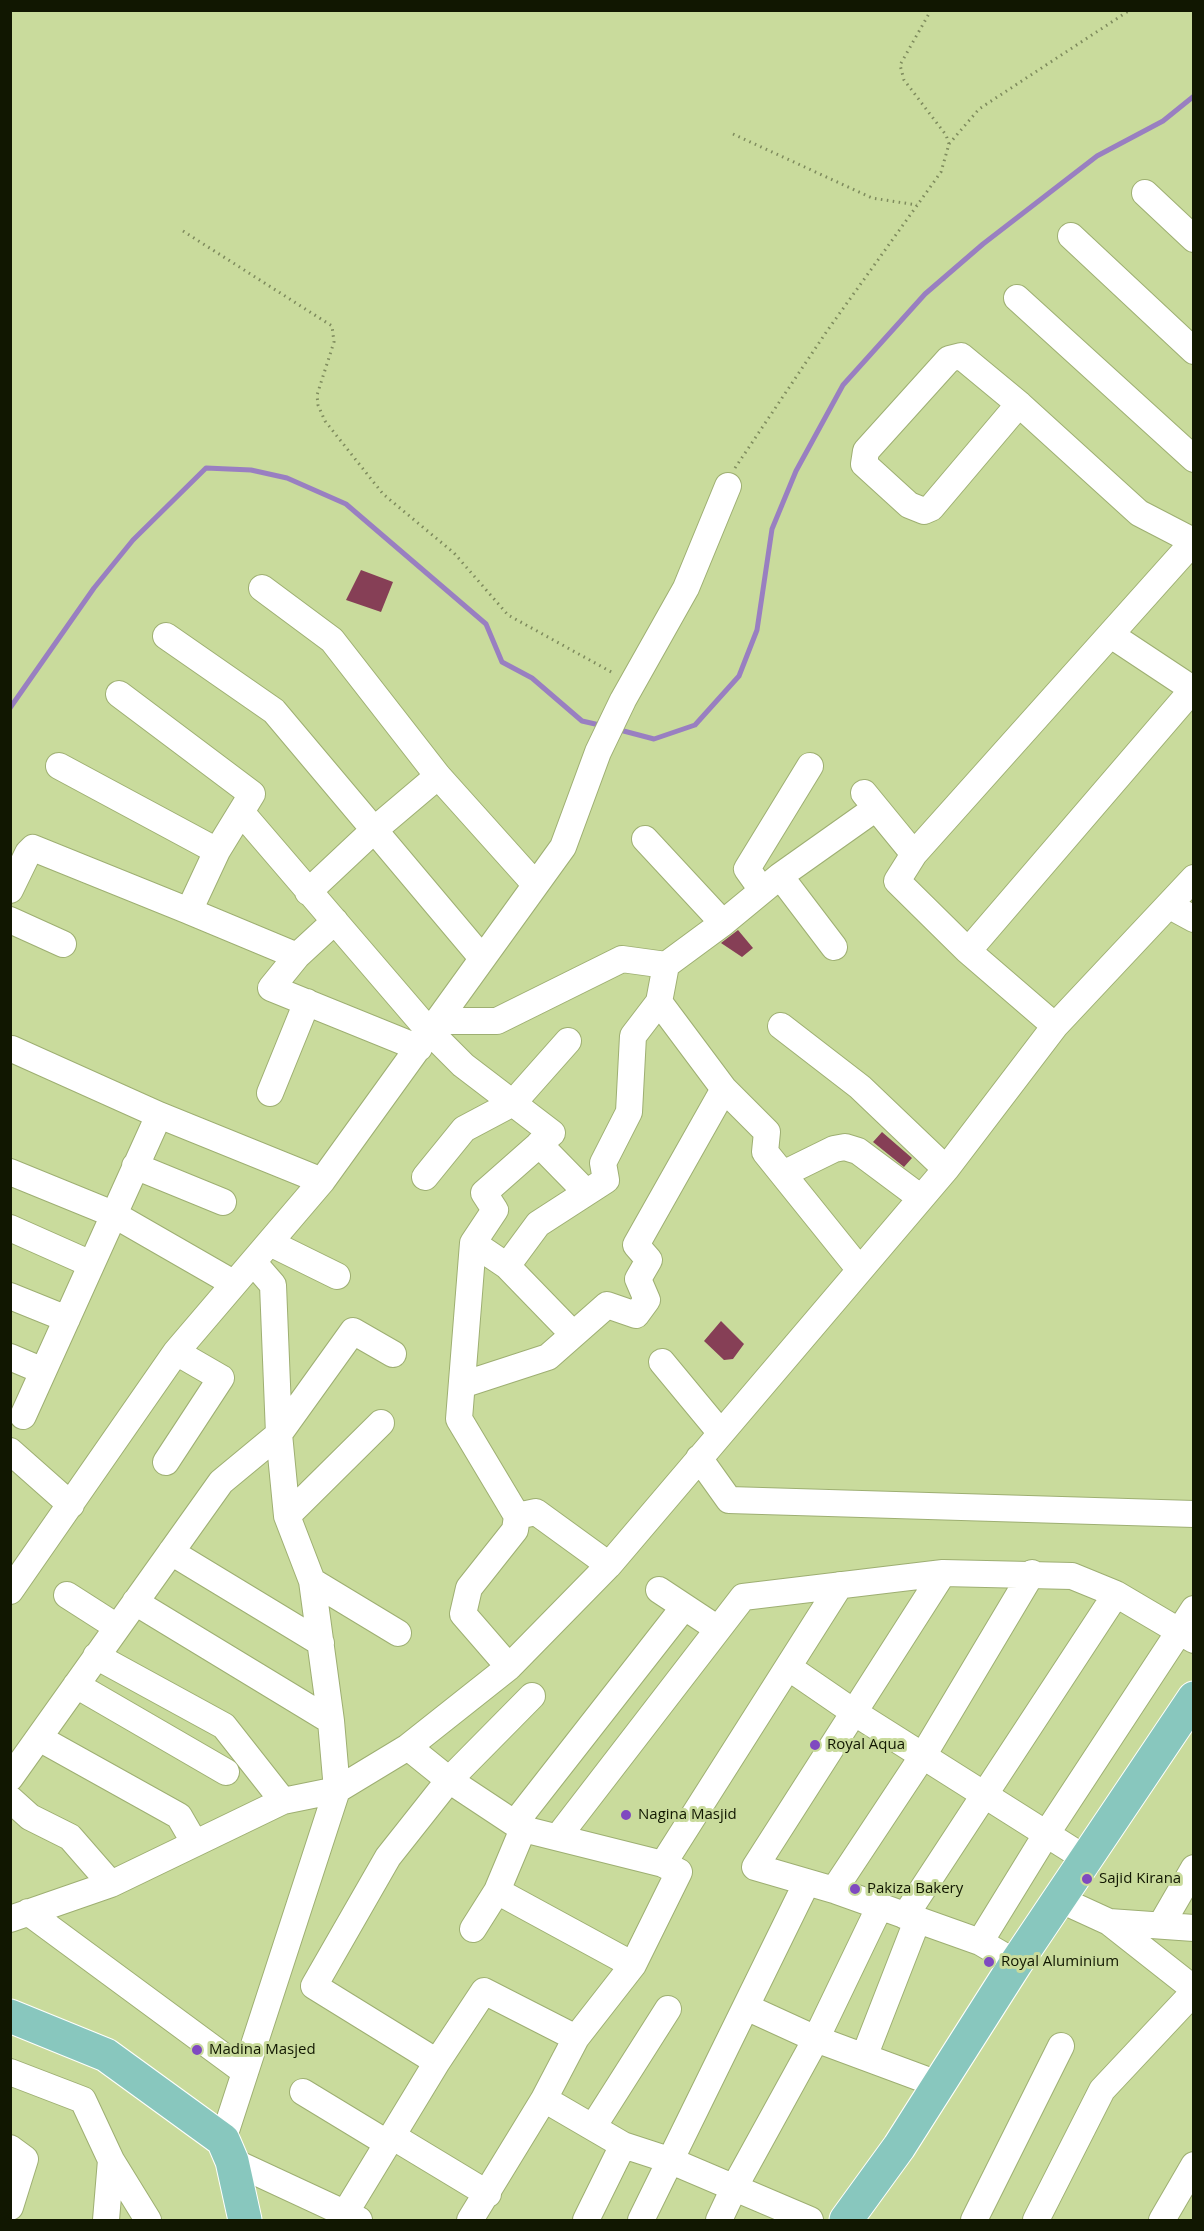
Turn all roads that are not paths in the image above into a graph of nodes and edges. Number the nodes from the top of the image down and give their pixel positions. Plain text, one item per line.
1 (1144, 193) dead end
2 (1071, 236) dead end
3 (1194, 239) edge
4 (1017, 298) dead end
5 (1194, 351) edge
6 (1019, 404) junction
7 (1194, 459) edge
8 (728, 486) road end
9 (1193, 541) edge
10 (262, 588) dead end
11 (1112, 635) junction
12 (166, 636) dead end
13 (1193, 689) edge
14 (119, 694) dead end
15 (59, 765) dead end
16 (810, 766) dead end
17 (438, 776) junction
18 (241, 812) junction
19 (373, 831) junction
20 (645, 839) dead end
21 (217, 851) junction
22 (914, 854) junction
23 (1194, 878) edge
24 (534, 883) junction
25 (771, 883) junction
26 (10, 890) edge
27 (308, 892) junction
28 (1170, 906) junction
29 (189, 911) junction
30 (1194, 919) edge
31 (10, 920) edge
32 (335, 921) junction
33 (723, 923) junction
34 (63, 944) dead end
35 (834, 947) dead end
36 (968, 951) junction
37 (297, 956) junction
38 (482, 958) junction
39 (666, 965) junction
40 (307, 1002) junction
41 (658, 1002) junction
42 (781, 1026) dead end
43 (1055, 1026) junction
44 (428, 1033) junction
45 (568, 1041) dead end
46 (12, 1049) edge
47 (724, 1089) junction
48 (270, 1093) dead end
49 (513, 1103) junction
50 (159, 1114) junction
51 (539, 1144) junction
52 (135, 1166) junction
53 (946, 1169) junction
54 (10, 1172) edge
55 (783, 1174) junction
56 (425, 1177) dead end
57 (322, 1181) junction
58 (586, 1192) junction
59 (921, 1198) junction
60 (223, 1202) dead end
61 (113, 1214) junction
62 (10, 1228) edge
63 (473, 1243) junction
64 (262, 1253) junction
65 (91, 1264) junction
66 (507, 1266) junction
67 (860, 1270) junction
68 (337, 1276) dead end
69 (233, 1283) junction
70 (10, 1296) edge
71 (67, 1319) junction
72 (572, 1333) junction
73 (176, 1352) junction
74 (393, 1354) dead end
75 (10, 1357) edge
76 (662, 1362) dead end
77 (43, 1371) junction
78 (462, 1385) junction
79 (23, 1416) dead end
80 (381, 1423) dead end
81 (720, 1432) junction
82 (279, 1434) junction
83 (10, 1451) edge
84 (699, 1458) junction
85 (165, 1462) dead end
86 (71, 1505) junction
87 (1194, 1514) edge
88 (287, 1515) junction
89 (517, 1516) junction
90 (171, 1552) junction
91 (609, 1565) junction
92 (943, 1573) junction
93 (1032, 1573) junction
94 (312, 1581) junction
95 (840, 1585) junction
96 (659, 1590) dead end
97 (10, 1591) edge
98 (1116, 1594) junction
99 (67, 1595) dead end
100 (135, 1602) junction
101 (684, 1607) junction
102 (1194, 1609) edge
103 (117, 1627) junction
104 (718, 1629) junction
105 (398, 1633) dead end
106 (1186, 1636) edge
107 (321, 1643) junction
108 (96, 1656) junction
109 (508, 1667) junction
110 (788, 1667) junction
111 (76, 1685) junction
112 (532, 1696) dead end
113 (1191, 1707) edge
114 (855, 1713) junction
115 (331, 1721) junction
116 (39, 1738) junction
117 (408, 1747) junction
118 (924, 1754) junction
119 (226, 1772) dead end
120 (10, 1778) edge
121 (449, 1780) junction
122 (337, 1790) junction
123 (986, 1795) junction
124 (10, 1799) edge
125 (283, 1801) junction
126 (519, 1826) junction
127 (1047, 1833) junction
128 (558, 1837) junction
129 (194, 1842) junction
130 (1086, 1858) junction
131 (663, 1864) junction
132 (1194, 1868) edge
133 (111, 1884) junction
134 (806, 1884) junction
135 (834, 1890) junction
136 (497, 1891) junction
137 (1061, 1900) junction
138 (879, 1908) junction
139 (19, 1915) edge
140 (911, 1918) junction
141 (1109, 1922) junction
142 (1161, 1924) junction
143 (1194, 1928) edge
144 (473, 1929) dead end
145 (980, 1942) junction
146 (1016, 1963) junction
147 (633, 1965) junction
148 (1194, 1990) edge
149 (746, 2007) junction
150 (668, 2009) dead end
151 (10, 2016) edge
152 (576, 2038) junction
153 (816, 2039) junction
154 (1060, 2046) dead end
155 (864, 2057) junction
156 (437, 2062) junction
157 (10, 2072) edge
158 (245, 2072) junction
159 (940, 2085) junction
160 (303, 2091) dead end
161 (544, 2098) junction
162 (593, 2127) junction
163 (389, 2139) junction
164 (623, 2145) junction
165 (10, 2148) edge
166 (227, 2150) junction
167 (111, 2160) junction
168 (669, 2160) junction
169 (1194, 2165) edge
170 (734, 2188) junction
171 (488, 2194) junction
172 (10, 2207) edge
173 (349, 2218) edge
174 (105, 2220) edge
175 (148, 2220) edge
176 (245, 2220) edge
177 (470, 2220) edge
178 (586, 2220) edge
179 (641, 2220) edge
180 (719, 2220) edge
181 (810, 2220) edge
182 (846, 2220) edge
183 (974, 2220) edge
184 (1036, 2220) edge
185 (1162, 2220) edge

1 - 3 street
2 - 5 street
4 - 7 street
6 - 6 street
6 - 9 street
8 - 24 street
9 - 11 street
10 - 17 street
11 - 13 street
11 - 22 street
12 - 19 street
13 - 36 street
14 - 18 street
15 - 21 street
16 - 25 street
17 - 19 street
17 - 24 street
18 - 21 street
18 - 27 street
19 - 27 street
19 - 38 street
20 - 33 street
21 - 29 street
22 - 25 street
22 - 36 street
23 - 28 street
24 - 38 street
25 - 33 street
25 - 35 street
26 - 29 street
27 - 32 street
28 - 30 street
28 - 43 street
29 - 37 street
31 - 34 street
32 - 37 street
32 - 44 street
33 - 39 street
36 - 43 street
37 - 40 street
38 - 44 street
39 - 41 street
39 - 44 street
40 - 44 street
40 - 48 street
41 - 47 street
41 - 58 street
42 - 53 street
43 - 53 street
44 - 49 street
44 - 57 street
45 - 49 street
46 - 50 street
47 - 55 street
47 - 72 street
49 - 51 street
49 - 56 street
50 - 52 street
50 - 57 street
51 - 58 street
51 - 63 street
52 - 60 street
52 - 61 street
53 - 59 street
54 - 61 street
55 - 59 street
55 - 67 street
57 - 64 street
58 - 66 street
59 - 67 street
61 - 65 street
61 - 69 street
62 - 65 street
63 - 66 street
63 - 78 street
64 - 68 street
64 - 69 street
64 - 82 street
65 - 71 street
66 - 72 street
67 - 81 street
69 - 73 street
70 - 71 street
71 - 77 street
72 - 78 street
73 - 85 street
73 - 86 street
74 - 82 street
75 - 77 street
76 - 81 street
77 - 79 street
78 - 89 street
80 - 88 street
81 - 84 street
82 - 88 street
82 - 90 street
83 - 86 street
84 - 87 street
84 - 91 street
86 - 97 street
88 - 94 street
89 - 91 street
89 - 109 street
90 - 100 street
90 - 107 street
91 - 109 street
92 - 93 street
92 - 95 street
92 - 114 street
93 - 98 street
93 - 118 street
94 - 105 street
94 - 107 street
95 - 104 street
95 - 110 street
96 - 101 street
98 - 106 street
98 - 123 street
99 - 103 street
100 - 103 street
100 - 115 street
101 - 104 street
101 - 126 street
102 - 106 street
103 - 108 street
104 - 128 street
106 - 127 street
107 - 115 street
108 - 111 street
108 - 125 street
109 - 117 street
110 - 114 street
110 - 131 street
111 - 116 street
111 - 119 street
112 - 121 street
113 - 130 main road
114 - 118 street
114 - 134 street
115 - 122 street
116 - 120 street
116 - 129 street
117 - 121 street
117 - 122 street
118 - 123 street
118 - 135 street
121 - 126 street
121 - 156 street
122 - 125 street
122 - 158 street
123 - 127 street
123 - 140 street
124 - 133 street
125 - 129 street
126 - 128 street
126 - 136 street
127 - 130 street
127 - 145 street
128 - 131 street
129 - 133 street
130 - 137 main road
131 - 147 street
132 - 142 street
133 - 139 street
134 - 135 street
134 - 149 street
135 - 138 street
136 - 144 street
136 - 147 street
137 - 141 street
137 - 146 main road
138 - 140 street
138 - 153 street
139 - 158 street
140 - 145 street
140 - 155 street
141 - 142 street
141 - 148 street
142 - 143 street
145 - 146 street
146 - 159 main road
147 - 152 street
148 - 184 street
149 - 153 street
149 - 168 street
150 - 162 street
151 - 166 main road
152 - 156 street
152 - 161 street
153 - 155 street
153 - 170 street
154 - 183 street
155 - 159 street
156 - 163 street
157 - 167 street
158 - 166 street
159 - 182 main road
160 - 163 street
161 - 162 street
161 - 171 street
162 - 164 street
163 - 171 street
163 - 173 street
164 - 168 street
164 - 178 street
165 - 172 street
166 - 173 street
166 - 176 main road
167 - 174 street
167 - 175 street
168 - 170 street
168 - 179 street
169 - 185 street
170 - 180 street
170 - 181 street
171 - 177 street

